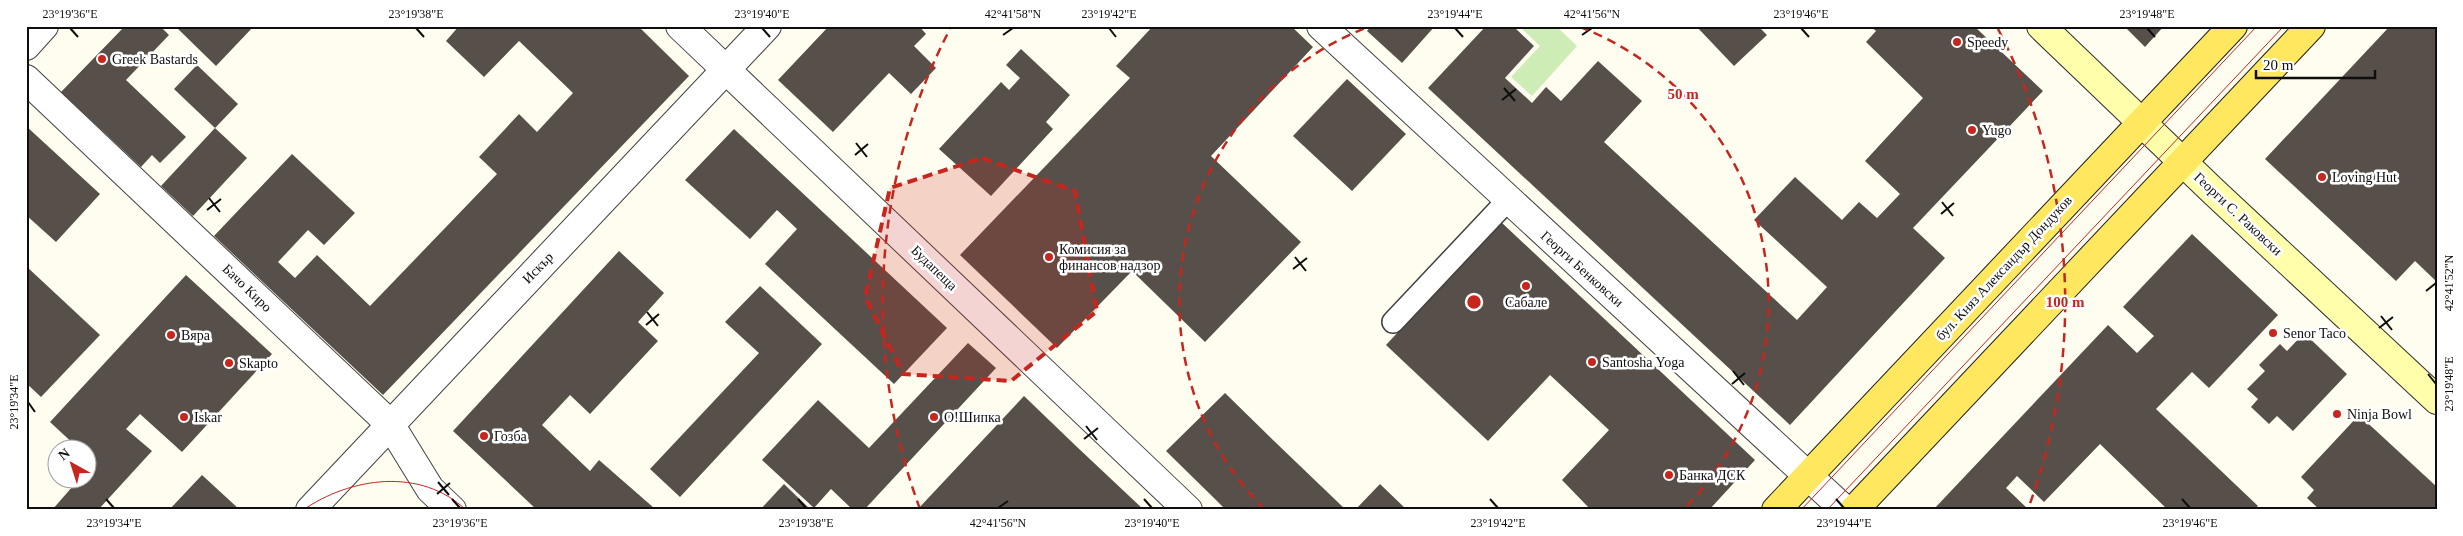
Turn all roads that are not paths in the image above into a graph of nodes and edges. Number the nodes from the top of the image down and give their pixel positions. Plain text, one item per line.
1 (44, 26) edge
2 (680, 26) edge
3 (767, 26) edge
4 (1321, 26) edge
5 (2041, 26) edge
6 (2311, 26) edge
7 (2227, 30) edge
8 (26, 46) edge
9 (726, 70) junction
10 (26, 79) edge
11 (2141, 122) junction
12 (2183, 162) junction
13 (1507, 201) junction
14 (1393, 322) dead end
15 (2437, 400) edge
16 (390, 424) junction
17 (1808, 476) junction
18 (310, 510) edge
19 (452, 510) edge
20 (1188, 510) edge
21 (1776, 510) edge
22 (1844, 510) edge
23 (1854, 510) edge

1 - 8 street
2 - 9 street, Будапеща
3 - 9 street, Искър
4 - 13 street, Георги Бенковски
5 - 11 street, Георги С. Раковски
6 - 12 main road
7 - 11 main road, бул. Княз Александър Дондуков
9 - 16 street, Искър
9 - 20 street, Будапеща
10 - 16 street, Бачо Киро
11 - 12 street, Георги С. Раковски
11 - 17 main road, бул. Княз Александър Дондуков
12 - 15 street, Георги С. Раковски
12 - 23 main road
13 - 14 lane
13 - 17 street, Георги Бенковски
16 - 18 street, Искър
16 - 19 street, Бачо Киро
17 - 21 main road, бул. Княз Александър Дондуков
17 - 22 street, Георги Бенковски

